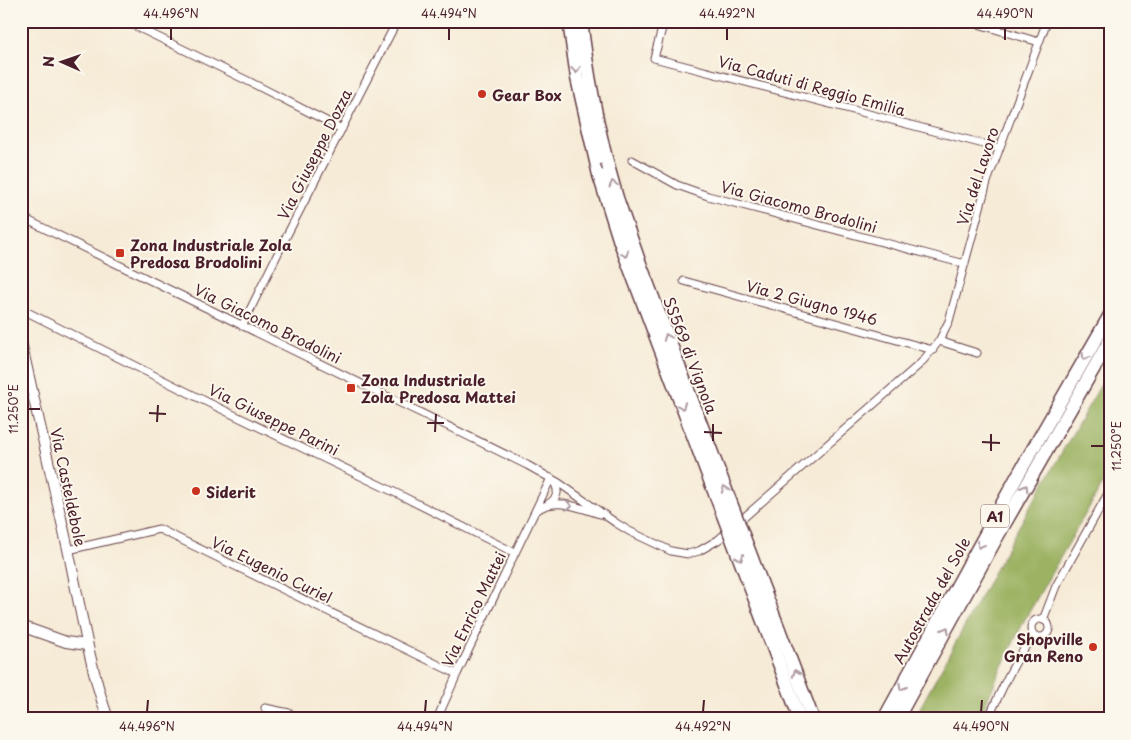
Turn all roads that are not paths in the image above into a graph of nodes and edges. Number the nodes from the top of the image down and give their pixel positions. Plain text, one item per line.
1 (125, 21) edge
2 (397, 21) edge
3 (570, 21) edge
4 (581, 21) edge
5 (664, 21) edge
6 (968, 21) edge
7 (1047, 21) edge
8 (1039, 42) junction
9 (342, 129) junction
10 (999, 148) junction
11 (632, 160) dead end
12 (21, 217) edge
13 (964, 264) junction
14 (684, 282) dead end
15 (21, 309) edge
16 (1110, 315) edge
17 (242, 326) junction
18 (1110, 340) edge
19 (939, 341) junction
20 (21, 342) edge
21 (933, 350) junction
22 (977, 353) dead end
23 (551, 478) junction
24 (1110, 490) edge
25 (545, 506) junction
26 (535, 512) junction
27 (605, 516) junction
28 (68, 550) junction
29 (515, 553) junction
30 (1043, 620) junction
31 (21, 626) edge
32 (1034, 635) junction
33 (87, 642) junction
34 (457, 674) junction
35 (265, 708) dead end
36 (108, 719) edge
37 (301, 719) edge
38 (437, 719) edge
39 (800, 719) edge
40 (813, 719) edge
41 (884, 719) edge
42 (897, 719) edge
43 (988, 719) edge

1 - 9 street
2 - 9 street, Via Giuseppe Dozza
3 -> 39 highway, SS569 di Vignola, bridge
40 -> 4 highway, SS569 di Vignola, bridge
5 - 10 street, Via Caduti di Reggio Emilia
6 - 8 street
7 - 8 street, Via del Lavoro
8 - 10 street, Via del Lavoro
9 - 17 street, Via Giuseppe Dozza
10 - 13 street, Via del Lavoro
11 - 13 street, Via Giacomo Brodolini
12 - 17 street, Via Giacomo Brodolini
13 - 19 street, Via del Lavoro
14 - 21 street, Via 2 Giugno 1946
15 - 29 street, Via Giuseppe Parini
16 -> 41 highway, Autostrada del Sole / A1
17 - 23 street, Via Giacomo Brodolini
42 -> 18 highway, Autostrada del Sole / A1
19 - 21 street, Via del Lavoro
19 - 22 street
20 - 28 street, Via Casteldebole
21 - 27 street, Via del Lavoro
23 - 25 street
23 - 26 street, Via Enrico Mattei
23 - 27 street, Via Giacomo Brodolini
24 - 30 street
25 - 26 street
25 -> 27 street
26 - 29 street, Via Enrico Mattei
28 - 33 street, Via Casteldebole
28 - 34 street, Via Eugenio Curiel
29 - 34 street, Via Enrico Mattei
30 - 32 street
30 - 32 street
31 - 33 street
32 - 43 street
33 - 36 street, Via Casteldebole
34 - 38 street, Via Enrico Mattei
35 - 37 street

